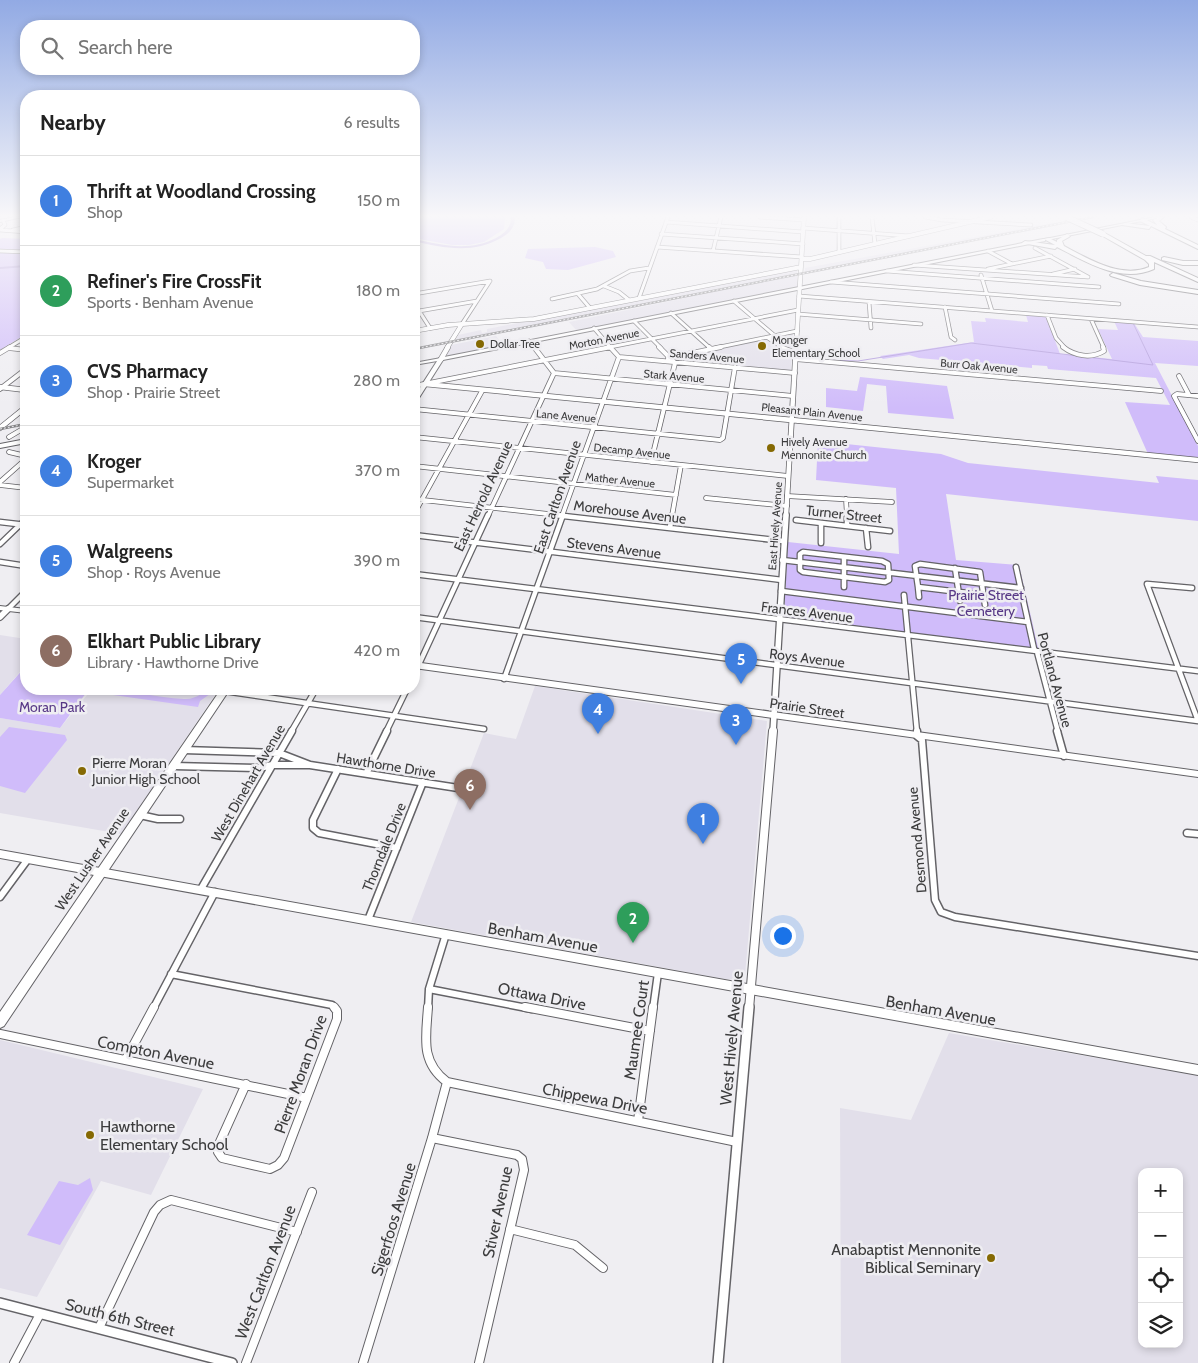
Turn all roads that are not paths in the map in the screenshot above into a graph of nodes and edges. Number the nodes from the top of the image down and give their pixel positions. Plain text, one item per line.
1 (487, 281) edge
2 (490, 281) edge
3 (613, 281) edge
4 (645, 281) edge
5 (727, 281) edge
6 (800, 281) edge
7 (837, 281) edge
8 (983, 281) edge
9 (1016, 281) edge
10 (1134, 281) edge
11 (830, 282) junction
12 (604, 286) junction
13 (1099, 287) dead end
14 (800, 288) junction
15 (1198, 292) edge
16 (420, 293) edge
17 (578, 294) junction
18 (987, 294) junction
19 (799, 296) junction
20 (639, 298) junction
21 (552, 299) dead end
22 (629, 300) junction
23 (477, 301) junction
24 (734, 301) junction
25 (869, 302) junction
26 (1119, 304) dead end
27 (945, 307) junction
28 (590, 308) junction
29 (420, 311) edge
30 (992, 311) junction
31 (798, 312) junction
32 (420, 313) edge
33 (672, 313) junction
34 (1047, 315) junction
35 (753, 318) junction
36 (1091, 319) junction
37 (634, 320) junction
38 (870, 320) junction
39 (462, 324) junction
40 (921, 324) dead end
41 (1198, 327) edge
42 (430, 328) junction
43 (594, 328) junction
44 (871, 328) dead end
45 (420, 330) edge
46 (692, 331) junction
47 (797, 331) junction
48 (774, 336) junction
49 (768, 338) junction
50 (652, 339) junction
51 (955, 340) dead end
52 (20, 341) edge
53 (529, 341) junction
54 (611, 347) junction
55 (9, 348) junction
56 (20, 349) edge
57 (711, 349) junction
58 (0, 353) edge
59 (796, 353) junction
60 (619, 357) junction
61 (670, 358) junction
62 (441, 359) junction
63 (795, 359) junction
64 (544, 360) junction
65 (660, 360) junction
66 (674, 362) junction
67 (420, 363) edge
68 (735, 367) junction
69 (554, 373) junction
70 (794, 373) junction
71 (20, 374) edge
72 (1179, 376) dead end
73 (611, 378) junction
74 (424, 384) junction
75 (670, 384) junction
76 (420, 385) edge
77 (1, 388) edge
78 (20, 390) edge
79 (482, 390) junction
80 (731, 390) junction
81 (420, 391) edge
82 (1161, 391) dead end
83 (1190, 395) junction
84 (542, 396) junction
85 (793, 396) junction
86 (1198, 396) edge
87 (603, 402) junction
88 (665, 408) junction
89 (420, 410) edge
90 (20, 412) edge
91 (726, 414) junction
92 (469, 415) junction
93 (792, 420) junction
94 (530, 421) junction
95 (0, 428) edge
96 (593, 428) junction
97 (20, 429) edge
98 (658, 434) junction
99 (9, 437) dead end
100 (420, 438) edge
101 (454, 441) junction
102 (1198, 441) edge
103 (20, 442) edge
104 (0, 446) edge
105 (518, 448) junction
106 (9, 452) dead end
107 (20, 455) edge
108 (584, 455) junction
109 (1198, 460) edge
110 (651, 462) junction
111 (20, 463) edge
112 (681, 465) junction
113 (420, 467) edge
114 (439, 470) junction
115 (505, 476) junction
116 (788, 476) junction
117 (0, 483) edge
118 (574, 484) junction
119 (20, 487) edge
120 (676, 495) junction
121 (787, 496) junction
122 (706, 498) dead end
123 (846, 499) junction
124 (422, 500) junction
125 (892, 502) dead end
126 (420, 504) edge
127 (786, 506) junction
128 (490, 508) junction
129 (562, 515) junction
130 (796, 520) dead end
131 (0, 522) edge
132 (821, 523) junction
133 (20, 525) joint
134 (847, 526) junction
135 (670, 528) junction
136 (866, 528) junction
137 (890, 531) dead end
138 (420, 536) edge
139 (783, 541) junction
140 (475, 542) junction
141 (821, 543) dead end
142 (0, 544) edge
143 (868, 547) dead end
144 (550, 551) junction
145 (844, 557) junction
146 (782, 560) junction
147 (0, 562) edge
148 (801, 562) junction
149 (20, 565) edge
150 (844, 567) junction
151 (1016, 567) dead end
152 (955, 568) junction
153 (888, 572) junction
154 (420, 575) edge
155 (917, 576) junction
156 (844, 577) junction
157 (458, 580) junction
158 (782, 580) junction
159 (957, 580) junction
160 (982, 584) junction
161 (844, 588) dead end
162 (918, 588) junction
163 (1021, 588) junction
164 (1192, 588) dead end
165 (536, 589) junction
166 (781, 591) junction
167 (959, 592) junction
168 (904, 595) dead end
169 (984, 595) junction
170 (20, 597) edge
171 (919, 597) dead end
172 (960, 601) dead end
173 (985, 605) dead end
174 (905, 606) junction
175 (0, 608) edge
176 (8, 609) junction
177 (20, 610) edge
178 (0, 617) edge
179 (420, 618) edge
180 (439, 620) junction
181 (779, 620) junction
182 (1028, 622) junction
183 (521, 632) junction
184 (907, 636) junction
185 (1037, 652) junction
186 (420, 658) edge
187 (777, 665) junction
188 (420, 667) edge
189 (1178, 669) junction
190 (1198, 671) edge
191 (504, 679) junction
192 (912, 683) junction
193 (222, 695) edge
194 (254, 695) edge
195 (312, 695) edge
196 (404, 695) edge
197 (1050, 701) junction
198 (307, 704) junction
199 (394, 716) junction
200 (774, 716) junction
201 (1198, 721) edge
202 (484, 729) dead end
203 (917, 736) junction
204 (184, 750) junction
205 (279, 753) junction
206 (1064, 756) junction
207 (310, 764) junction
208 (173, 766) junction
209 (272, 766) junction
210 (338, 769) junction
211 (367, 772) junction
212 (1198, 774) edge
213 (423, 782) junction
214 (458, 788) dead end
215 (140, 815) junction
216 (180, 819) dead end
217 (1187, 833) dead end
218 (1198, 834) edge
219 (397, 848) junction
220 (0, 854) edge
221 (28, 859) junction
222 (100, 873) junction
223 (201, 889) junction
224 (216, 892) junction
225 (0, 897) edge
226 (368, 920) junction
227 (446, 934) junction
228 (1198, 956) edge
229 (658, 973) junction
230 (171, 974) junction
231 (429, 989) junction
232 (750, 990) junction
233 (0, 1022) edge
234 (650, 1031) junction
235 (0, 1034) edge
236 (126, 1059) junction
237 (1198, 1070) edge
238 (447, 1082) junction
239 (246, 1084) junction
240 (307, 1098) junction
241 (638, 1121) junction
242 (432, 1138) junction
243 (737, 1142) junction
244 (312, 1192) dead end
245 (510, 1229) junction
246 (297, 1232) junction
247 (603, 1268) dead end
248 (0, 1303) edge
249 (40, 1314) junction
250 (99, 1328) junction
251 (14, 1363) edge
252 (232, 1363) edge
253 (246, 1363) edge
254 (363, 1363) edge
255 (479, 1363) edge
256 (718, 1363) edge

1 - 16 street
2 - 23 street
3 - 12 street
4 - 20 street
5 - 20 street
6 - 14 street, East Hively Avenue
7 - 11 main road
8 - 18 street
9 - 13 street
10 - 15 highway
11 - 14 main road
11 - 18 street
12 - 17 street
12 - 22 street
14 - 19 street, East Hively Avenue
14 - 24 main road
17 - 21 street
17 - 28 street
18 - 26 street
18 - 30 street
19 - 25 street
19 - 31 street, East Hively Avenue
20 - 22 street
22 - 28 street
23 - 29 street
23 - 39 street
24 - 33 main road
24 - 35 street
25 - 27 street
25 - 38 street
27 - 30 street
27 - 51 street
28 - 39 street
30 - 34 street
31 - 35 street, Morton Avenue
31 - 38 street, Morton Avenue
31 - 47 street, East Hively Avenue
32 - 42 street
33 - 37 main road
33 - 46 street
34 - 36 street
34 - 36 street
35 - 46 street, Morton Avenue
35 - 48 street
36 - 41 street
37 - 43 main road
37 - 50 street
38 - 40 street, Morton Avenue
38 - 44 street
39 - 42 street
39 - 62 street
42 - 45 street
43 - 53 main road
43 - 54 street
46 - 50 street, Morton Avenue
46 - 57 street
47 - 48 street
47 - 59 street, East Hively Avenue
48 - 49 street
49 - 57 street
49 - 59 street
50 - 54 street, Morton Avenue
50 - 61 street
52 - 55 street
53 - 62 main road
53 - 64 street
54 - 60 street
54 - 64 street, Morton Avenue
55 - 56 street
55 - 58 street
57 - 61 street
59 - 63 street, East Hively Avenue
60 - 65 street, Sanders Avenue
60 - 73 street, East Carlton Avenue
61 - 65 street
61 - 66 street
62 - 67 main road
62 - 74 main road
63 - 70 street, East Hively Avenue
63 - 82 street, Burr Oak Avenue
64 - 69 street
64 - 74 street, Morton Avenue
65 - 66 street, Sanders Avenue
66 - 68 street, Sanders Avenue
66 - 75 street
68 - 70 street, Sanders Avenue
68 - 80 street
69 - 73 street, Stark Avenue
69 - 84 street, East Herrold Avenue
70 - 85 street, East Hively Avenue
71 - 77 street
72 - 83 street
73 - 75 street, Stark Avenue
73 - 87 street, East Carlton Avenue
74 - 76 street, Morton Avenue
74 - 79 street, Pleasant Plain Avenue
74 - 81 main road
75 - 80 street, Stark Avenue
75 - 88 street
77 - 78 street
79 - 84 street, Pleasant Plain Avenue
79 - 92 street
80 - 85 street, Stark Avenue
80 - 91 street
83 - 86 street
83 - 102 street
84 - 87 street, Pleasant Plain Avenue
84 - 94 street, East Herrold Avenue
85 - 93 street, East Hively Avenue
87 - 88 street, Pleasant Plain Avenue
87 - 96 street, East Carlton Avenue
88 - 91 street, Pleasant Plain Avenue
88 - 98 street
89 - 92 street, Lane Avenue
90 - 95 street
91 - 93 street, Pleasant Plain Avenue
91 - 98 street, Lane Avenue
92 - 94 street, Lane Avenue
92 - 101 street
93 - 109 street, Pleasant Plain Avenue
93 - 116 street, East Hively Avenue
94 - 96 street, Lane Avenue
94 - 105 street, East Herrold Avenue
96 - 98 street, Lane Avenue
96 - 108 street, East Carlton Avenue
97 - 99 street
98 - 110 street
100 - 101 street, Decamp Avenue
101 - 105 street, Decamp Avenue
101 - 114 street
103 - 104 main road
105 - 108 street, Decamp Avenue
105 - 115 street, East Herrold Avenue
106 - 107 street
108 - 110 street, Decamp Avenue
108 - 118 street, East Carlton Avenue
110 - 112 street, Decamp Avenue
111 - 117 street
112 - 116 street, Decamp Avenue
112 - 120 street
113 - 114 street, Mather Avenue
114 - 115 street, Mather Avenue
114 - 124 street
115 - 118 street, Mather Avenue
115 - 128 street, East Herrold Avenue
116 - 121 street, East Hively Avenue
117 - 119 street
118 - 120 street, Mather Avenue
118 - 129 street, East Carlton Avenue
120 - 135 street
121 - 123 street
121 - 127 street, East Hively Avenue
122 - 127 street
123 - 125 street
123 - 134 street
124 - 126 street
124 - 128 street, Morehouse Avenue
127 - 139 street, East Hively Avenue
128 - 129 street, Morehouse Avenue
128 - 140 street, East Herrold Avenue
129 - 135 street, Morehouse Avenue
129 - 144 street, East Carlton Avenue
130 - 132 street, Turner Street
131 - 133 street
132 - 134 street, Turner Street
132 - 141 street
133 - 142 street
134 - 136 street, Turner Street
135 - 139 street, Morehouse Avenue
136 - 137 street, Turner Street
136 - 143 street
138 - 140 street, Stevens Avenue
139 - 146 street, East Hively Avenue
140 - 144 street, Stevens Avenue
140 - 157 street, East Herrold Avenue
144 - 158 street, Stevens Avenue
144 - 165 street, East Carlton Avenue
145 - 148 street
145 - 150 street
145 - 153 street
146 - 148 street
146 - 158 street, East Hively Avenue
147 - 149 street
148 - 150 street
148 - 156 street
150 - 153 street
150 - 156 street
151 - 163 street, Portland Avenue
152 - 155 street
152 - 159 street
152 - 160 street
153 - 155 street
153 - 156 street
154 - 157 street, Frances Avenue
155 - 159 street
155 - 162 street
156 - 161 street
157 - 165 street, Frances Avenue
157 - 180 street, East Herrold Avenue
158 - 166 street, East Hively Avenue
159 - 160 street
159 - 167 street
160 - 163 street
160 - 169 street
162 - 167 street
162 - 171 street
163 - 182 street, Portland Avenue
164 - 189 street
165 - 181 street, Frances Avenue
165 - 183 street, East Carlton Avenue
166 - 174 street
166 - 181 street, East Hively Avenue
167 - 169 street
167 - 172 street
168 - 174 street, Desmond Avenue
169 - 173 street
170 - 176 street
174 - 182 street
174 - 184 street, Desmond Avenue
175 - 176 main road
176 - 177 main road
176 - 178 street
179 - 180 street, Roys Avenue
180 - 183 street, Roys Avenue
180 - 186 street, East Herrold Avenue
181 - 184 street, Frances Avenue
181 - 187 street, East Hively Avenue
182 - 185 street, Portland Avenue
183 - 187 street, Roys Avenue
183 - 191 street, East Carlton Avenue
184 - 185 street, Frances Avenue
184 - 192 street, Desmond Avenue
185 - 189 street, Frances Avenue
185 - 197 street, Portland Avenue
187 - 192 street, Roys Avenue
187 - 200 street, East Hively Avenue
188 - 191 main road, Prairie Street
189 - 190 street, Frances Avenue
189 - 201 street
191 - 200 main road, Prairie Street
192 - 197 street, Roys Avenue
192 - 203 street, Desmond Avenue
193 - 204 main road, West Lusher Avenue
194 - 198 street
195 - 198 street, West Dinehart Avenue
196 - 199 street
197 - 201 street, Roys Avenue
197 - 206 street, Portland Avenue
198 - 199 street
198 - 205 street, West Dinehart Avenue
199 - 202 street
199 - 211 street
200 - 203 main road, Prairie Street
200 - 232 street, West Hively Avenue
203 - 206 main road, Prairie Street
203 - 228 street, Desmond Avenue
204 - 205 street, Hawthorne Drive
204 - 208 main road, West Lusher Avenue
205 - 207 street, Hawthorne Drive
205 - 209 street, West Dinehart Avenue
206 - 212 main road, Prairie Street
207 - 209 street, Hawthorne Drive
207 - 210 street, Hawthorne Drive
208 - 209 street, Hawthorne Drive
208 - 215 main road, West Lusher Avenue
209 - 223 street, West Dinehart Avenue
210 - 211 street, Hawthorne Drive
210 - 219 street
211 - 213 street, Hawthorne Drive
213 - 214 street, Hawthorne Drive
213 - 219 street, Thorndale Drive
215 - 216 street
215 - 222 main road, West Lusher Avenue
217 - 218 street
219 - 226 street, Thorndale Drive
220 - 221 main road, Benham Avenue
221 - 222 main road, Benham Avenue
221 - 225 street
222 - 223 main road, Benham Avenue
222 - 233 main road, West Lusher Avenue
223 - 224 main road, Benham Avenue
224 - 226 main road, Benham Avenue
224 - 230 street
226 - 227 main road, Benham Avenue
227 - 229 main road, Benham Avenue
227 - 231 street
229 - 232 main road, Benham Avenue
229 - 234 street, Maumee Court
230 - 236 street
230 - 240 street, Pierre Moran Drive
231 - 234 street, Ottawa Drive
231 - 238 street
232 - 237 main road, Benham Avenue
232 - 243 street, West Hively Avenue
234 - 241 street, Maumee Court
235 - 236 street, Compton Avenue
236 - 239 street, Compton Avenue
238 - 241 street, Chippewa Drive
238 - 242 street, Sigerfoos Avenue
239 - 240 street, Compton Avenue
239 - 240 street, Pierre Moran Drive
241 - 243 street, Chippewa Drive
242 - 245 street, Stiver Avenue
242 - 254 street, Sigerfoos Avenue
243 - 256 street, West Hively Avenue
244 - 246 street, West Carlton Avenue
245 - 247 street
245 - 255 street, Stiver Avenue
246 - 250 street
246 - 253 street, West Carlton Avenue
248 - 249 street, South 6th Street
249 - 250 street, South 6th Street
249 - 251 street
250 - 252 street, South 6th Street

